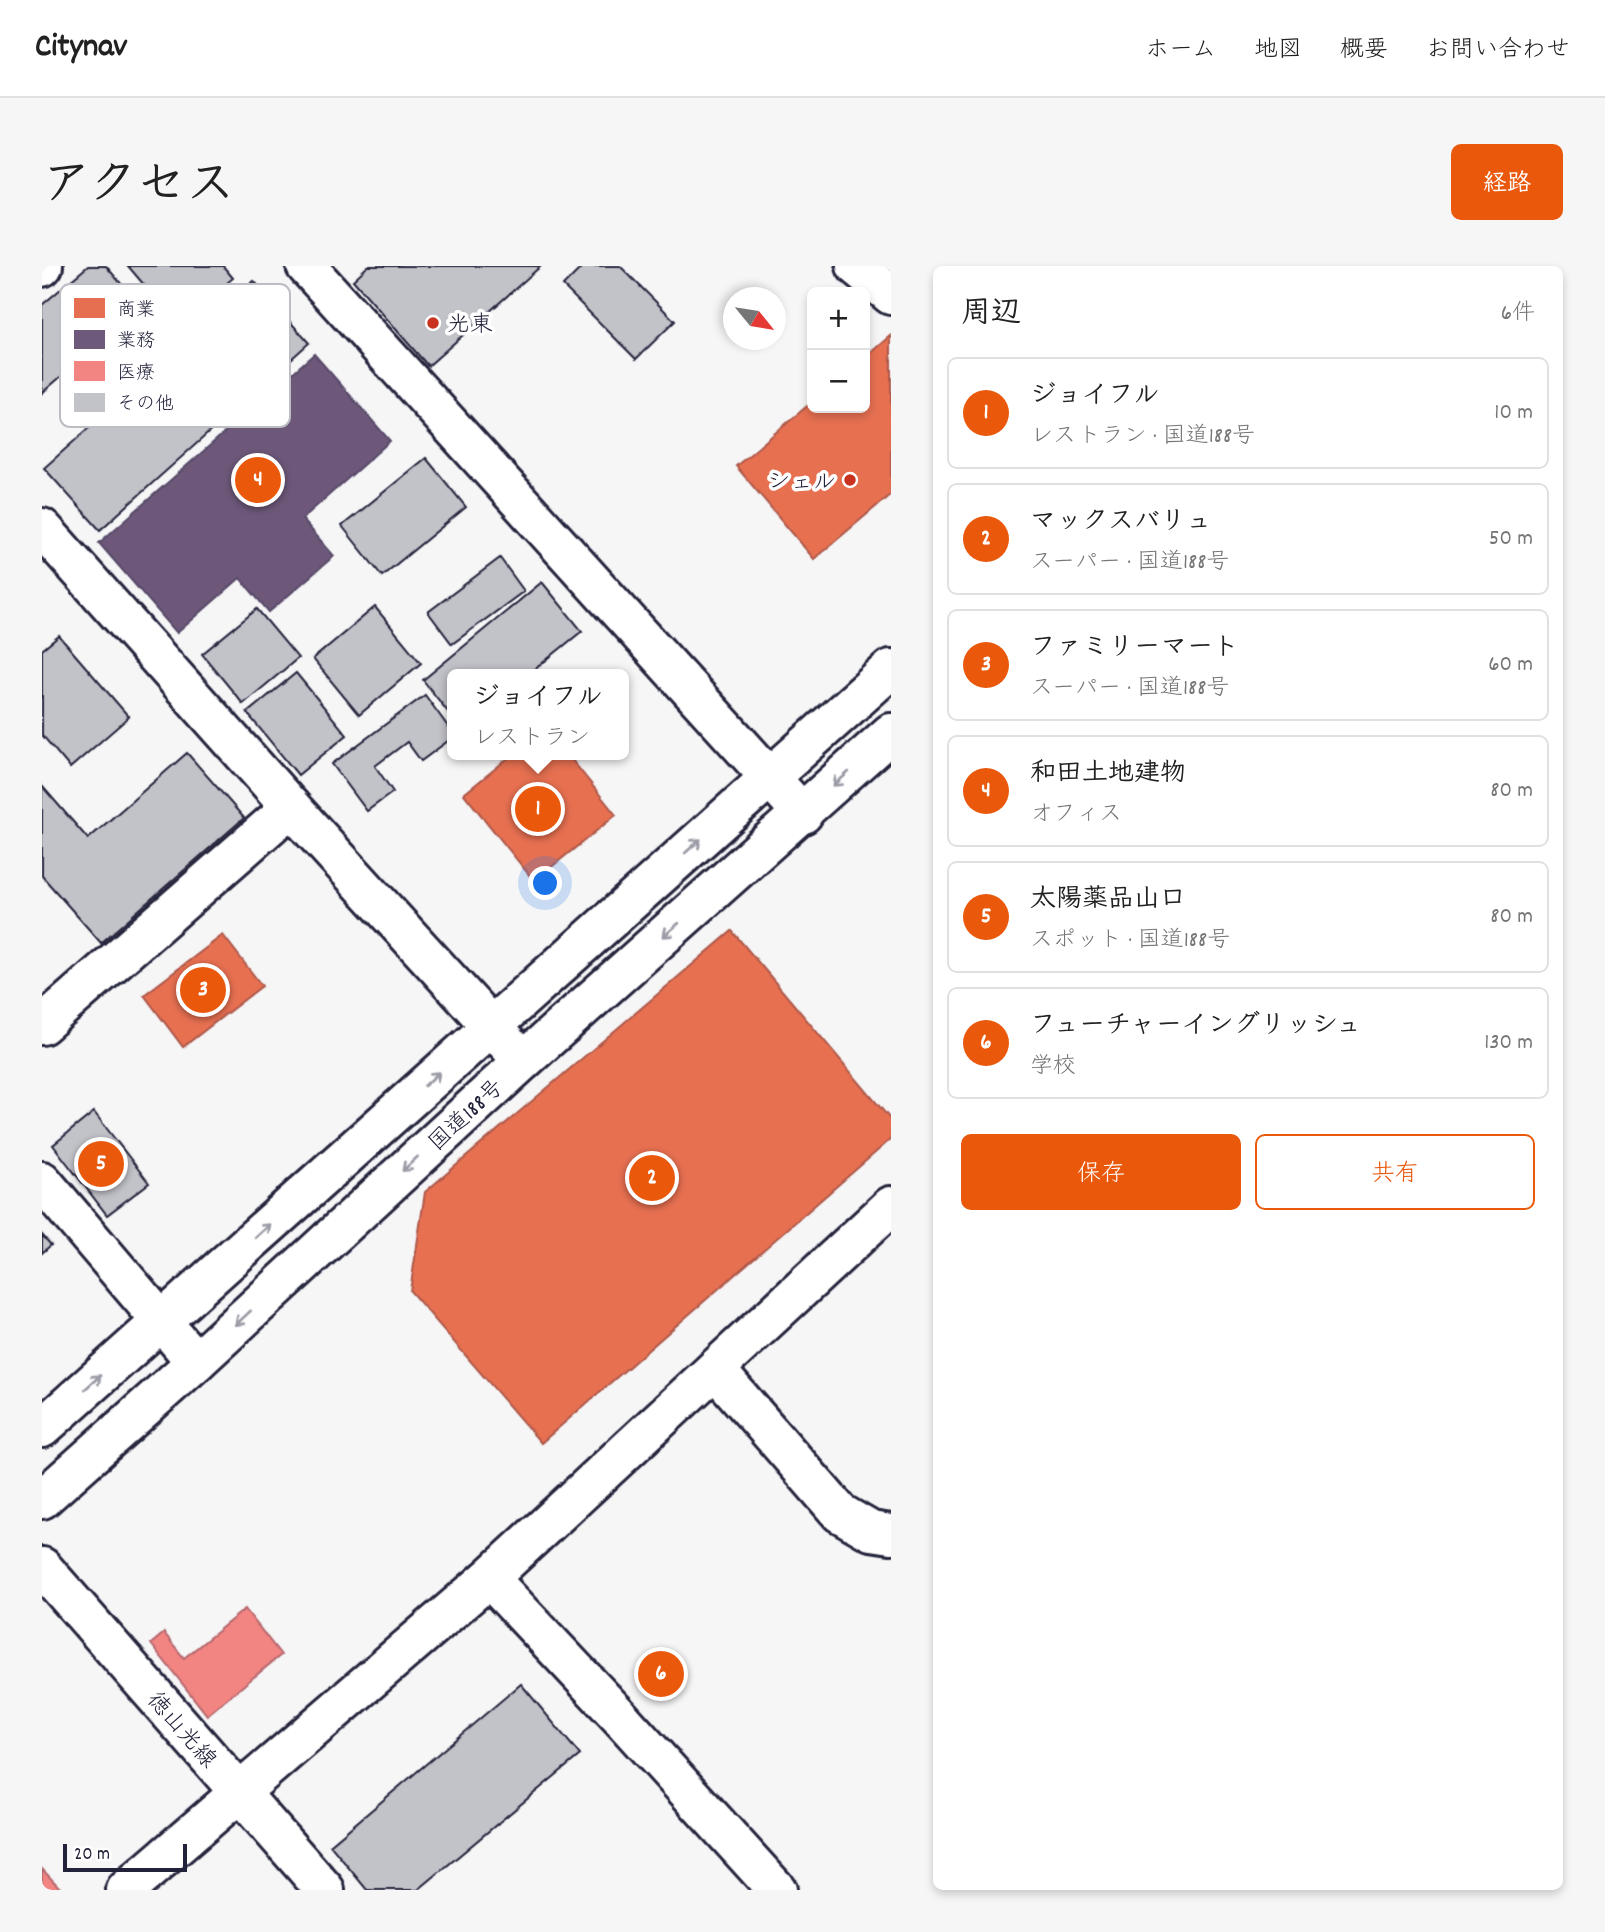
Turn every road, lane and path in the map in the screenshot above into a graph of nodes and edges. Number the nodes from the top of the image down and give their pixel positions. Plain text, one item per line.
1 (306, 266) edge
2 (856, 266) edge
3 (891, 295) edge
4 (42, 528) edge
5 (891, 669) edge
6 (891, 733) edge
7 (771, 777) junction
8 (291, 807) junction
9 (803, 814) junction
10 (42, 1025) edge
11 (492, 1027) junction
12 (523, 1061) junction
13 (42, 1181) edge
14 (891, 1206) edge
15 (163, 1321) junction
16 (196, 1362) junction
17 (715, 1369) junction
18 (42, 1428) edge
19 (42, 1499) edge
20 (884, 1523) edge
21 (42, 1567) edge
22 (489, 1578) junction
23 (239, 1794) junction
24 (126, 1890) edge
25 (325, 1890) edge
26 (777, 1890) edge

1 - 7 main road
2 - 3 main road
4 - 8 main road
5 - 7 main road, 国道188号
6 -> 9 main road, 国道188号
7 - 9 main road
11 -> 7 main road, 国道188号
8 - 10 main road
8 - 11 main road
9 -> 12 main road, 国道188号
11 - 12 main road
15 -> 11 main road, 国道188号
12 -> 16 main road, 国道188号
13 - 15 main road
14 - 17 main road
15 - 16 main road
18 -> 15 main road, 国道188号
16 - 19 main road, 国道188号
17 - 20 main road
17 - 22 main road
21 - 23 main road, 徳山光線
22 - 23 main road
22 - 26 main road
23 - 24 main road
23 - 25 main road, 徳山光線

